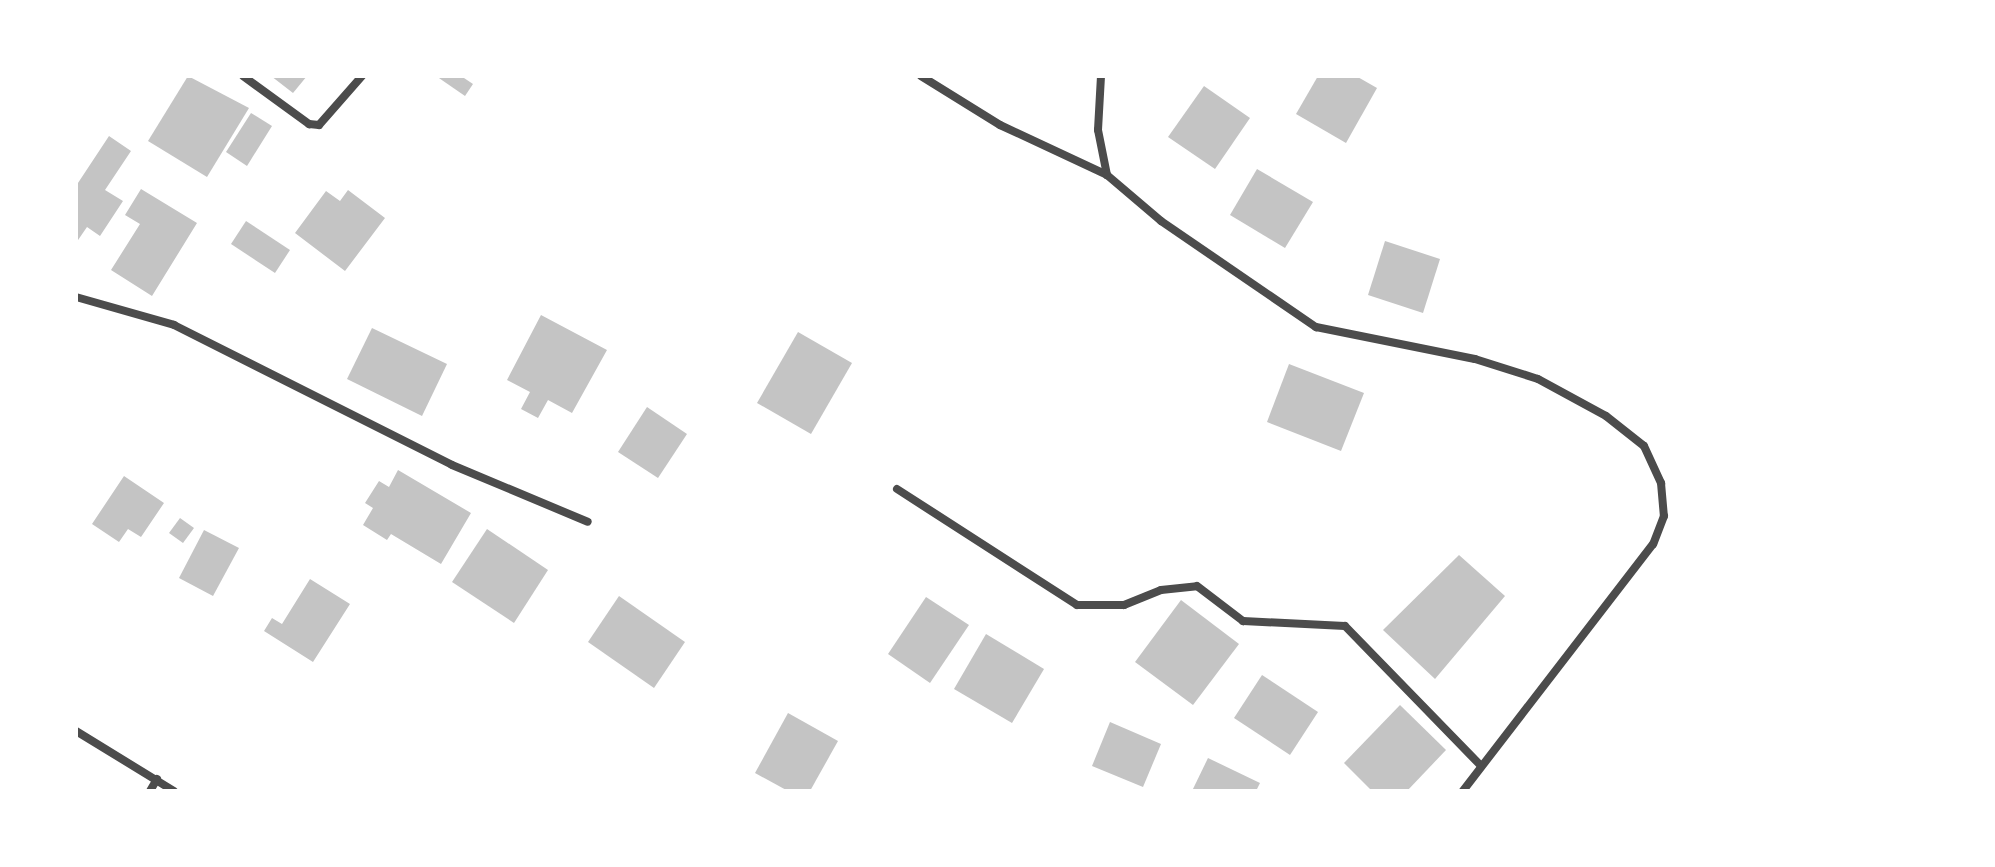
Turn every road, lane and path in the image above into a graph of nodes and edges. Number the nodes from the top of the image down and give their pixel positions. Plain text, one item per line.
1 (243, 76) edge
2 (362, 76) edge
3 (921, 76) edge
4 (1101, 76) edge
5 (1107, 175) junction
6 (76, 297) edge
7 (897, 489) dead end
8 (588, 522) dead end
9 (76, 731) edge
10 (1481, 766) junction
11 (157, 779) junction
12 (150, 791) edge
13 (174, 791) edge
14 (1463, 791) edge

1 - 2 street
3 - 5 street
4 - 5 street
5 - 10 street
6 - 8 street
7 - 10 street
9 - 11 street
10 - 14 street
11 - 12 street
11 - 13 street

